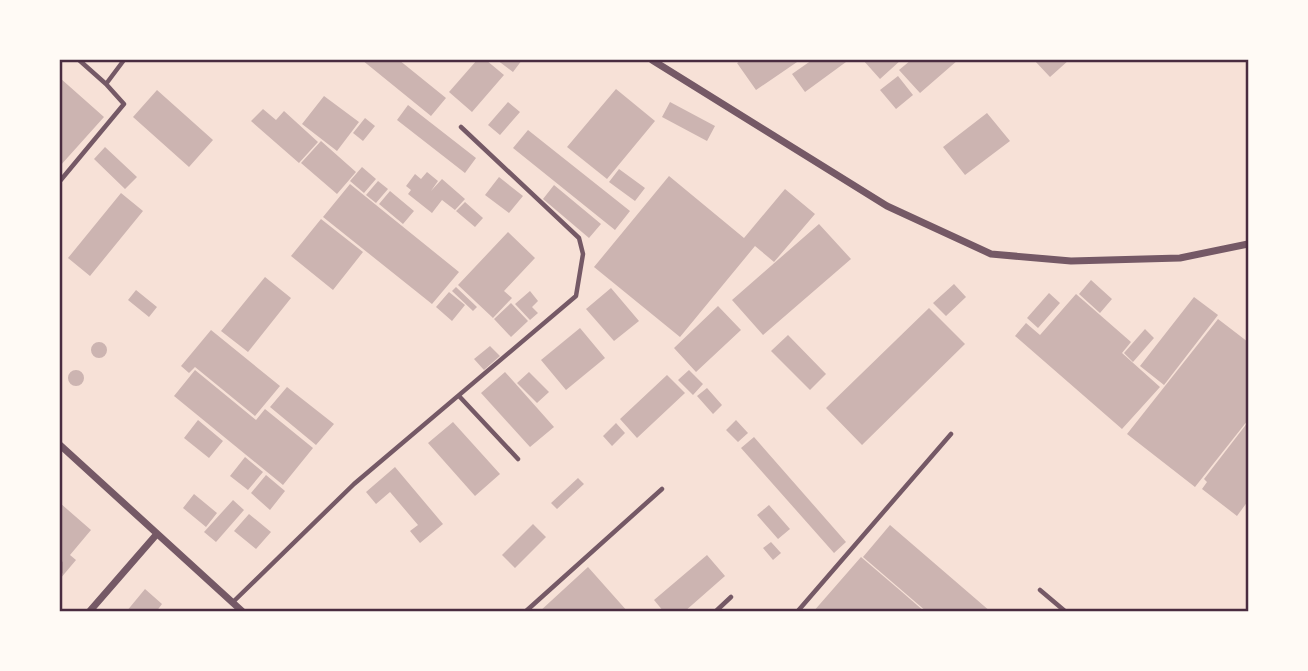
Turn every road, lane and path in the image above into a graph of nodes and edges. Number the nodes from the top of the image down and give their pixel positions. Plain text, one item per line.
1 (79, 60) edge
2 (124, 60) edge
3 (652, 60) edge
4 (106, 84) junction
5 (461, 127) dead end
6 (60, 181) edge
7 (1248, 244) edge
8 (459, 396) junction
9 (951, 434) dead end
10 (60, 445) edge
11 (518, 459) dead end
12 (662, 489) dead end
13 (156, 535) junction
14 (60, 562) edge
15 (60, 573) edge
16 (1040, 590) dead end
17 (731, 597) dead end
18 (233, 602) junction
19 (89, 611) edge
20 (243, 611) edge
21 (525, 611) edge
22 (715, 611) edge
23 (797, 611) edge
24 (1066, 611) edge

1 - 4 lane
2 - 4 lane
3 - 7 street
4 - 6 lane
5 - 8 lane
8 - 11 lane
8 - 18 lane
9 - 23 lane
10 - 13 street
12 - 21 lane
13 - 18 street
13 - 19 street
14 - 15 lane
16 - 24 lane
17 - 22 lane
18 - 20 street

